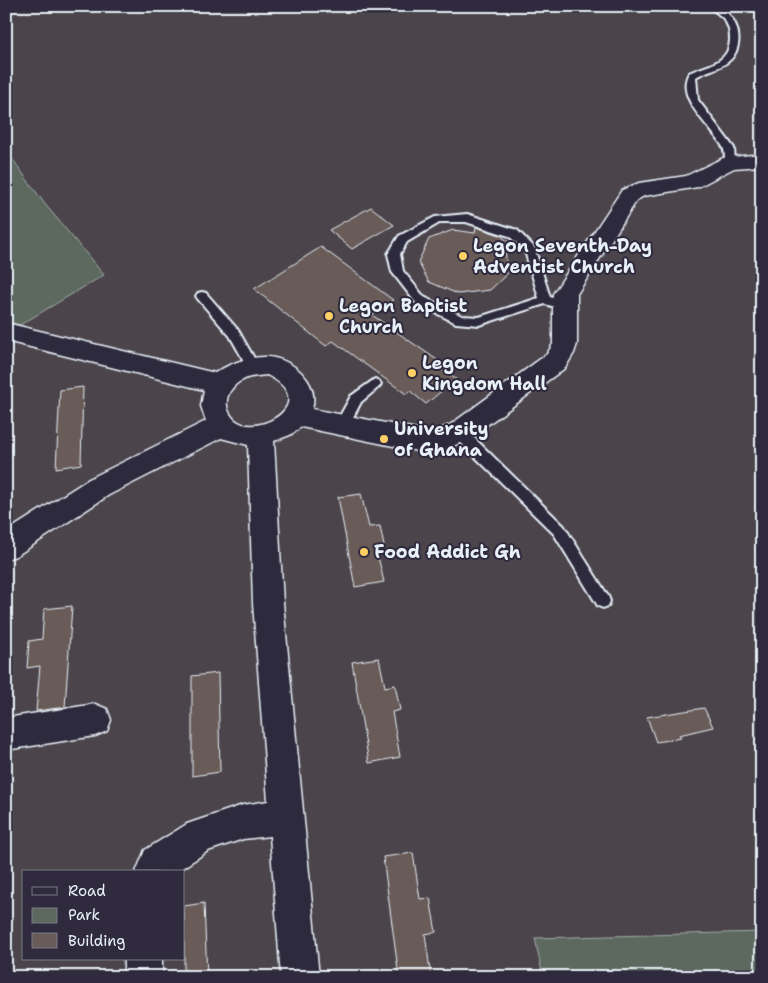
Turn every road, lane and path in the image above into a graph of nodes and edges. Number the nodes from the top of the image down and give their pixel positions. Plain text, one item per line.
1 (713, 6) edge
2 (762, 160) edge
3 (730, 162) junction
4 (202, 296) dead end
5 (555, 303) junction
6 (6, 332) edge
7 (253, 366) junction
8 (219, 384) junction
9 (375, 384) dead end
10 (296, 416) junction
11 (222, 425) junction
12 (342, 425) junction
13 (459, 432) junction
14 (261, 435) junction
15 (6, 547) edge
16 (603, 601) dead end
17 (96, 720) dead end
18 (6, 734) edge
19 (286, 816) junction
20 (155, 870) edge
21 (143, 960) edge
22 (143, 977) edge
23 (300, 977) edge

1 - 3 lane
2 - 3 street
3 - 5 street
4 - 7 lane
5 - 5 lane
5 - 13 street
6 - 8 street
7 - 8 street
7 - 10 street
8 - 11 street
9 - 12 lane
10 - 12 street
10 - 14 street
11 - 14 street
11 - 15 street
12 - 13 street
13 - 16 lane
14 - 19 street
17 - 18 street
19 - 20 street
19 - 23 street
21 - 22 street

